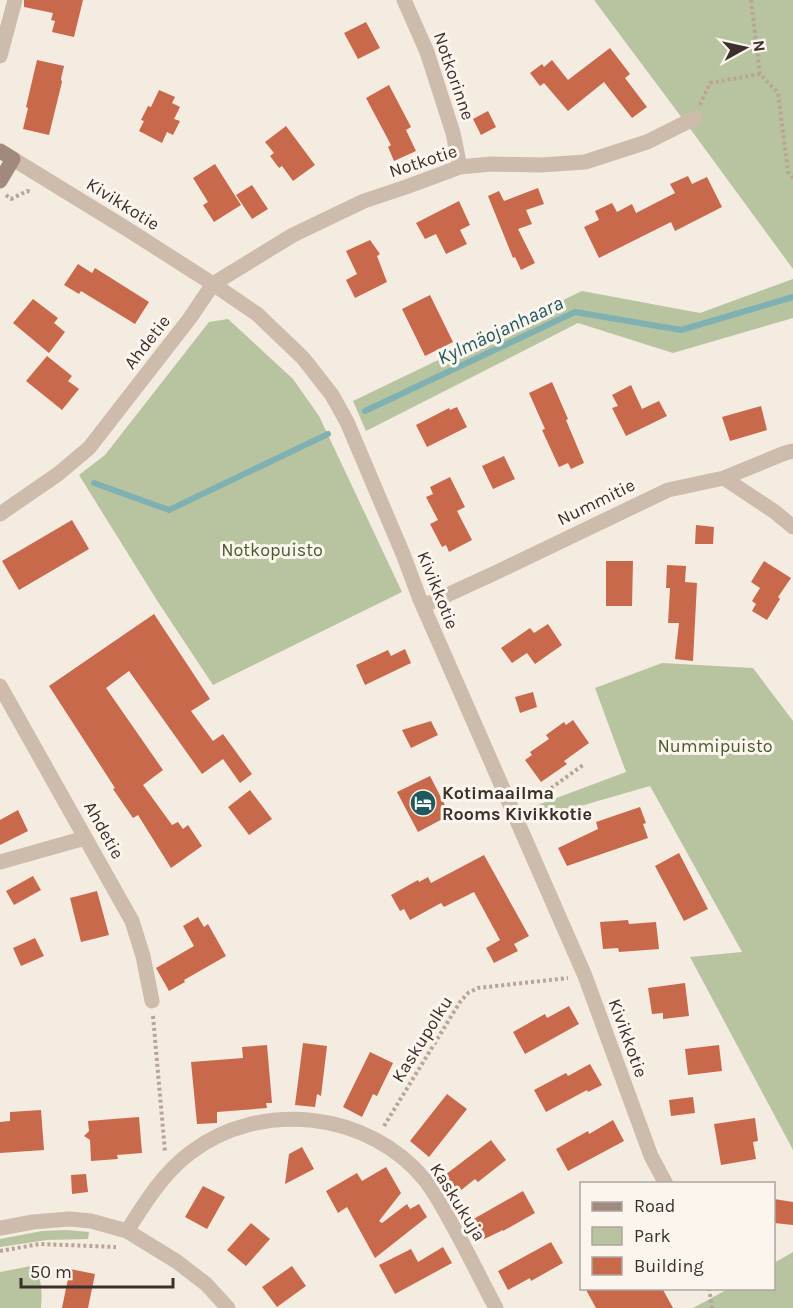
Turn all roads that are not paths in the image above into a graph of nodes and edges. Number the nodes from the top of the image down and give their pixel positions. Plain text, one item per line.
1 (15, 0) edge
2 (404, 0) edge
3 (0, 56) edge
4 (695, 118) road end
5 (0, 151) edge
6 (14, 159) junction
7 (460, 167) junction
8 (0, 181) edge
9 (213, 284) junction
10 (793, 451) edge
11 (724, 478) junction
12 (0, 514) edge
13 (793, 527) edge
14 (423, 606) junction
15 (0, 686) edge
16 (85, 838) junction
17 (0, 862) edge
18 (152, 1001) road end
19 (665, 1182) edge
20 (0, 1228) edge
21 (127, 1231) junction
22 (228, 1308) edge
23 (496, 1308) edge

1 - 3 street
2 - 7 street, Notkorinne
4 - 7 street, Notkotie
5 - 6 street, Kivikkotie
6 - 8 street
6 - 9 street, Kivikkotie
7 - 9 street, Notkotie
9 - 12 street, Ahdetie
9 - 14 street, Kivikkotie
10 - 11 street, Nummitie
11 - 13 street
11 - 14 street, Nummitie
14 - 19 street, Kivikkotie
15 - 16 street, Ahdetie
16 - 17 street
16 - 18 street, Ahdetie
20 - 21 street
21 - 22 street
21 - 23 street, Kaskukuja

